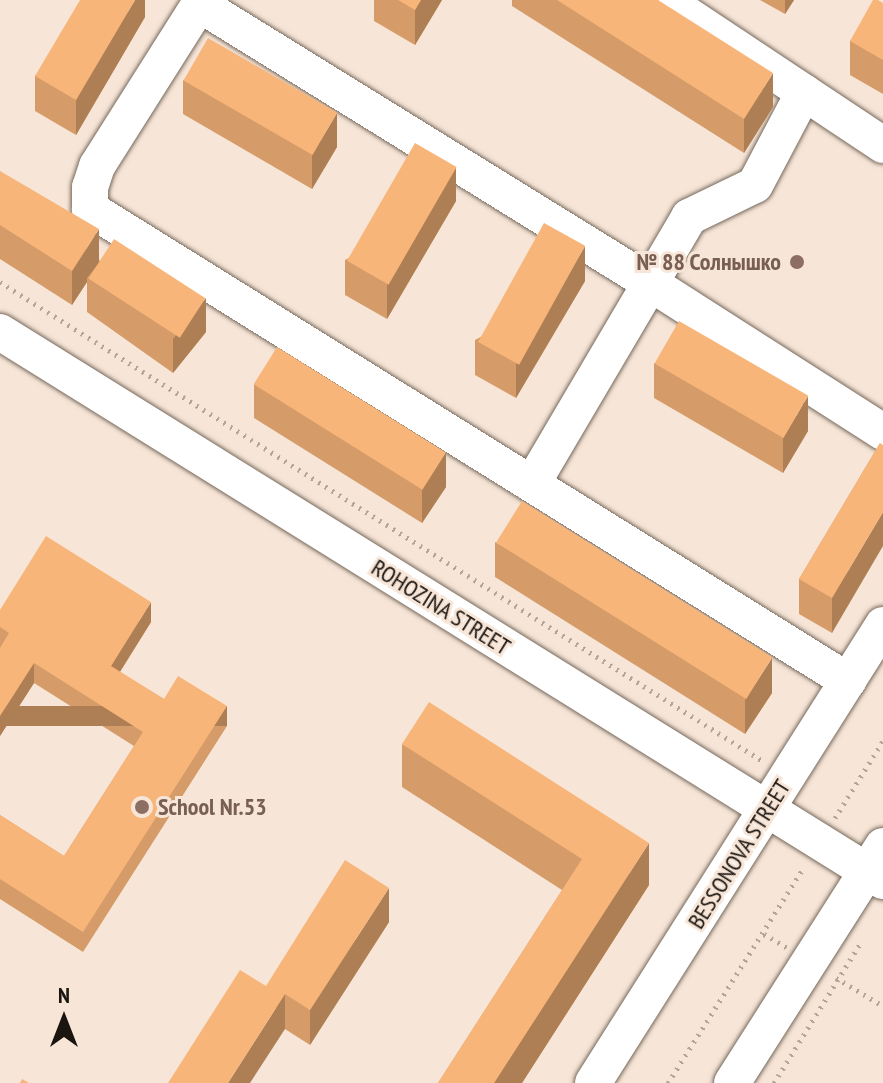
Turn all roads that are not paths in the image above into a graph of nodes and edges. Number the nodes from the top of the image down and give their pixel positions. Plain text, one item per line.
1 (665, 0) edge
2 (201, 2) edge
3 (804, 92) junction
4 (883, 145) edge
5 (650, 283) junction
6 (5, 346) edge
7 (883, 432) edge
8 (532, 484) junction
9 (883, 625) edge
10 (848, 681) junction
11 (767, 810) junction
12 (878, 866) edge
13 (593, 1083) edge
14 (732, 1083) edge

1 - 3 street
2 - 5 street
2 - 8 street
3 - 4 street
3 - 5 street
5 - 7 street
5 - 8 street
6 - 11 street, ROHOZINA STREET
8 - 10 street
9 - 10 street, BESSONOVA STREET
10 - 11 street, BESSONOVA STREET
11 - 12 street, ROHOZINA STREET
11 - 13 street, BESSONOVA STREET
12 - 14 street

